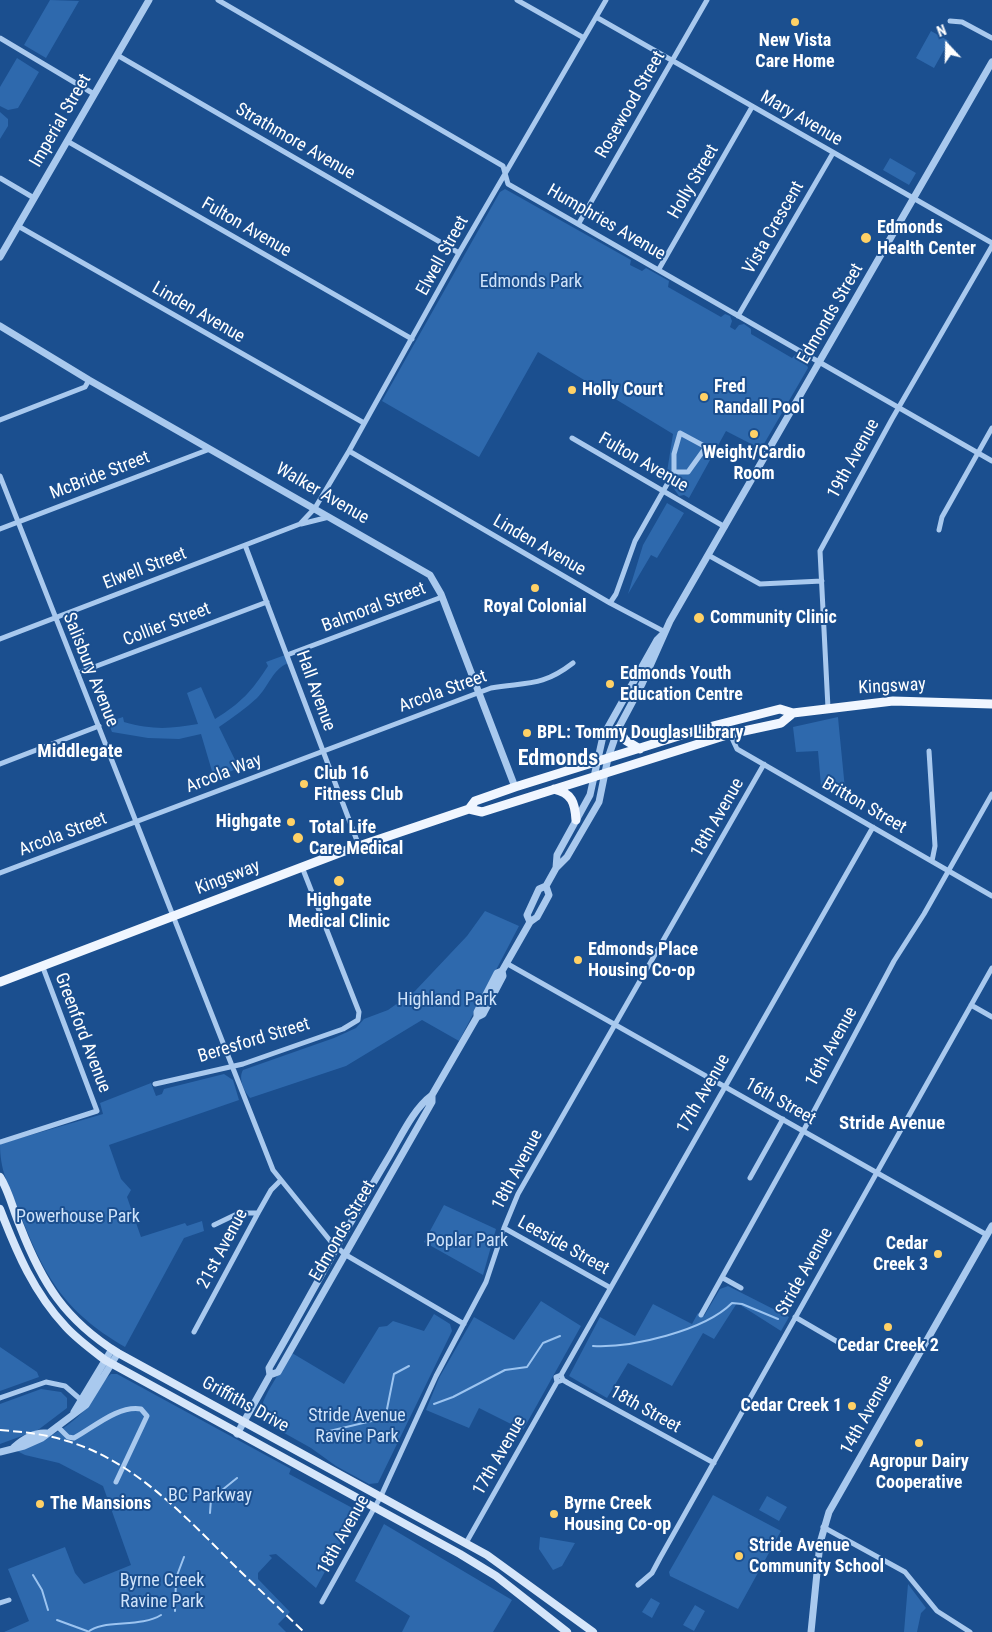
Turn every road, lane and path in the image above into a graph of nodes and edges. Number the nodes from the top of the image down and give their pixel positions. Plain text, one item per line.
1 (148, 0) edge
2 (218, 0) edge
3 (517, 0) edge
4 (606, 0) edge
5 (707, 0) edge
6 (596, 17) junction
7 (950, 21) dead end
8 (0, 38) edge
9 (584, 38) junction
10 (992, 38) edge
11 (117, 55) junction
12 (671, 60) junction
13 (992, 62) edge
14 (94, 94) junction
15 (752, 107) junction
16 (67, 141) junction
17 (833, 153) junction
18 (506, 175) junction
19 (0, 178) edge
20 (34, 198) junction
21 (914, 199) junction
22 (579, 224) junction
23 (18, 226) junction
24 (992, 245) edge
25 (459, 253) junction
26 (0, 257) edge
27 (659, 269) junction
28 (738, 316) junction
29 (0, 326) edge
30 (412, 339) junction
31 (820, 362) junction
32 (89, 380) junction
33 (899, 408) junction
34 (0, 420) edge
35 (364, 423) junction
36 (992, 428) edge
37 (572, 438) dead end
38 (210, 449) junction
39 (349, 451) junction
40 (978, 453) junction
41 (992, 461) edge
42 (674, 472) junction
43 (0, 476) edge
44 (663, 490) junction
45 (315, 508) junction
46 (330, 516) junction
47 (17, 522) junction
48 (300, 524) junction
49 (725, 527) junction
50 (0, 529) edge
51 (939, 530) dead end
52 (245, 545) junction
53 (708, 555) junction
54 (822, 581) junction
55 (442, 596) junction
56 (267, 602) junction
57 (610, 603) junction
58 (56, 617) junction
59 (665, 632) junction
60 (0, 639) edge
61 (287, 655) junction
62 (573, 663) dead end
63 (78, 673) junction
64 (479, 693) junction
65 (992, 704) edge
66 (828, 708) junction
67 (793, 713) junction
68 (99, 726) junction
69 (618, 730) junction
70 (730, 734) junction
71 (640, 749) junction
72 (929, 751) dead end
73 (322, 752) junction
74 (608, 758) junction
75 (597, 762) junction
76 (0, 764) edge
77 (764, 764) junction
78 (606, 773) junction
79 (595, 776) junction
80 (515, 787) junction
81 (554, 789) junction
82 (992, 794) edge
83 (469, 809) junction
84 (576, 820) junction
85 (136, 822) junction
86 (873, 827) junction
87 (358, 846) junction
88 (932, 861) junction
89 (302, 867) junction
90 (556, 868) junction
91 (948, 871) junction
92 (0, 873) edge
93 (992, 896) edge
94 (173, 916) junction
95 (506, 963) junction
96 (42, 965) junction
97 (992, 968) edge
98 (0, 982) edge
99 (971, 1005) junction
100 (992, 1017) edge
101 (615, 1025) junction
102 (231, 1066) junction
103 (155, 1084) dead end
104 (724, 1086) junction
105 (432, 1095) junction
106 (783, 1119) junction
107 (803, 1130) junction
108 (0, 1142) edge
109 (877, 1172) junction
110 (0, 1176) edge
111 (750, 1178) dead end
112 (280, 1181) junction
113 (3, 1190) edge
114 (0, 1209) edge
115 (258, 1213) junction
116 (214, 1224) dead end
117 (992, 1226) edge
118 (504, 1228) junction
119 (987, 1235) junction
120 (337, 1248) junction
121 (346, 1255) junction
122 (723, 1278) junction
123 (609, 1287) junction
124 (741, 1288) dead end
125 (701, 1315) dead end
126 (795, 1317) junction
127 (464, 1324) junction
128 (194, 1332) dead end
129 (843, 1346) dead end
130 (115, 1351) junction
131 (108, 1362) junction
132 (270, 1375) junction
133 (561, 1379) junction
134 (0, 1398) edge
135 (80, 1399) junction
136 (74, 1412) junction
137 (244, 1422) junction
138 (57, 1426) junction
139 (237, 1434) junction
140 (0, 1452) edge
141 (714, 1463) junction
142 (116, 1482) dead end
143 (381, 1496) junction
144 (375, 1507) junction
145 (823, 1527) junction
146 (466, 1543) junction
147 (638, 1585) dead end
148 (9, 1600) dead end
149 (322, 1602) dead end
150 (0, 1603) edge
151 (568, 1632) edge
152 (593, 1632) edge
153 (811, 1632) edge
154 (970, 1632) edge

1 - 11 street, Imperial Street
2 - 18 street, Humphries Avenue
3 - 9 street
4 - 6 street, Elwell Street
5 - 12 street, Rosewood Street
6 - 9 street, Elwell Street
6 - 12 street, Mary Avenue
7 - 10 street
8 - 14 street
9 - 18 street, Elwell Street
11 - 14 street, Imperial Street
11 - 25 street, Strathmore Avenue
12 - 15 street, Mary Avenue
12 - 22 street, Rosewood Street
13 - 21 street, Edmonds Street
14 - 16 street, Imperial Street
15 - 17 street, Mary Avenue
15 - 27 street, Holly Street
16 - 20 street, Imperial Street
16 - 30 street, Fulton Avenue
17 - 21 street, Mary Avenue
17 - 28 street, Vista Crescent
18 - 22 street, Humphries Avenue
18 - 25 street, Elwell Street
19 - 20 street
20 - 23 street, Imperial Street
21 - 24 street, Mary Avenue
21 - 31 street, Edmonds Street
22 - 27 street, Humphries Avenue
23 - 26 street, Imperial Street
23 - 35 street, Linden Avenue
24 - 33 street, 19th Avenue
25 - 30 street, Elwell Street
27 - 28 street, Humphries Avenue
28 - 31 street, Humphries Avenue
29 - 32 street, Walker Avenue
30 - 35 street, Elwell Street
31 - 33 street, Humphries Avenue
31 - 49 street, Edmonds Street
32 - 34 street
32 - 38 street, Walker Avenue
33 - 40 street, Humphries Avenue
33 - 54 street, 19th Avenue
35 - 39 street, Elwell Street
36 - 40 street
37 - 44 street, Fulton Avenue
38 - 45 street, Walker Avenue
38 - 47 street, McBride Street
39 - 45 street, Elwell Street
39 - 57 street, Linden Avenue
40 - 41 street, Humphries Avenue
40 - 51 street
42 - 42 street
42 - 44 street
43 - 47 street, Salisbury Avenue
44 - 49 street, Fulton Avenue
44 - 57 street
45 - 46 street, Walker Avenue
45 - 48 street, Elwell Street
46 - 48 street, Elwell Street
46 - 55 street, Walker Avenue
47 - 50 street, McBride Street
47 - 58 street, Salisbury Avenue
48 - 52 street, Elwell Street
49 - 53 street, Edmonds Street
52 - 56 street, Hall Avenue
52 - 58 street, Elwell Street
53 - 54 street
53 - 59 street, Edmonds Street
54 - 66 street, 19th Avenue
55 - 61 street, Balmoral Street
55 - 64 street, Walker Avenue
56 - 61 street, Hall Avenue
56 - 63 street, Collier Street
57 - 59 street, Linden Avenue
58 - 60 street, Elwell Street
58 - 63 street, Salisbury Avenue
59 - 69 street, Edmonds Street
59 - 75 street, Edmonds Street
61 - 73 street, Hall Avenue
62 - 64 street, Arcola Street
63 - 68 street, Salisbury Avenue
64 - 73 street, Arcola Street
64 - 80 street, Walker Avenue
65 - 66 main road, Kingsway
66 - 67 main road, Kingsway
67 - 70 main road, Kingsway
67 - 71 main road, Kingsway
68 - 76 street
68 - 85 street, Salisbury Avenue
69 - 71 main road
69 - 74 street, Edmonds Street
70 - 77 street, Britton Street
70 - 78 main road, Kingsway
71 - 74 main road, Kingsway
72 - 88 street
73 - 85 street, Arcola Way
73 - 87 street, Hall Avenue
74 - 75 main road, Kingsway
74 - 78 street, Edmonds Street
75 - 79 street, Edmonds Street
75 - 80 main road, Kingsway
77 - 86 street, Britton Street
77 - 101 street, 18th Avenue
78 - 79 main road, Kingsway
78 - 90 street, Edmonds Street
79 - 81 main road, Kingsway
79 - 84 street, Edmonds Street
80 - 83 main road, Kingsway
81 - 83 main road, Kingsway
81 - 84 main road
82 - 91 street, 16th Avenue
83 - 87 main road, Kingsway
84 - 90 street, Edmonds Street
85 - 92 street, Arcola Street
85 - 94 street, Salisbury Avenue
86 - 88 street, Britton Street
86 - 104 street, 17th Avenue
87 - 89 main road, Kingsway
88 - 91 street, Britton Street
89 - 94 main road, Kingsway
89 - 102 street, Beresford Street
90 - 95 street, Edmonds Street
91 - 93 street, Britton Street
91 - 107 street, 16th Avenue
94 - 96 main road, Kingsway
94 - 102 street, Salisbury Avenue
95 - 101 street, 16th Street
95 - 105 street, Edmonds Street
96 - 98 main road, Kingsway
96 - 108 street, Greenford Avenue
97 - 99 street, Stride Avenue
99 - 100 street
99 - 109 street, Stride Avenue
101 - 104 street, 16th Street
101 - 118 street, 18th Avenue
102 - 103 street, Beresford Street
102 - 112 street, Salisbury Avenue
104 - 106 street, 16th Street
104 - 123 street, 17th Avenue
105 - 120 street, Edmonds Street
105 - 121 street, Edmonds Street
106 - 107 street, 16th Street
106 - 111 street
107 - 109 street, 16th Street
107 - 122 street, 16th Avenue
109 - 119 street, 16th Street
109 - 126 street, Stride Avenue
110 - 113 main road, Griffiths Drive
112 - 115 street, 21st Avenue
112 - 120 street, Salisbury Avenue
113 - 130 main road, Griffiths Drive
114 - 131 main road, Griffiths Drive
115 - 116 street
115 - 128 street, 21st Avenue
117 - 119 street, 14th Avenue
118 - 123 street, Leeside Street
118 - 127 street, 18th Avenue
119 - 145 street, 14th Avenue
120 - 121 street
120 - 132 street, Edmonds Street
121 - 127 street
121 - 132 street, Edmonds Street
122 - 124 street
122 - 125 street, 16th Avenue
123 - 133 street, 17th Avenue
126 - 129 street
126 - 141 street, Stride Avenue
127 - 143 street, 18th Avenue
130 - 131 street
130 - 137 main road, Griffiths Drive
131 - 135 street
131 - 136 street
131 - 139 main road, Griffiths Drive
132 - 137 street, Edmonds Street
133 - 141 street, 18th Street
133 - 146 street, 17th Avenue
134 - 135 street
135 - 136 street
136 - 138 street
137 - 139 street, Edmonds Street
137 - 143 main road, Griffiths Drive
138 - 140 street
138 - 142 street
139 - 144 main road, Griffiths Drive
141 - 147 street, Stride Avenue
143 - 144 street, 18th Avenue
143 - 146 main road, Griffiths Drive
144 - 149 street, 18th Avenue
144 - 151 main road, Griffiths Drive
145 - 153 street, 14th Avenue
145 - 154 street
146 - 152 main road, Griffiths Drive
148 - 150 street

